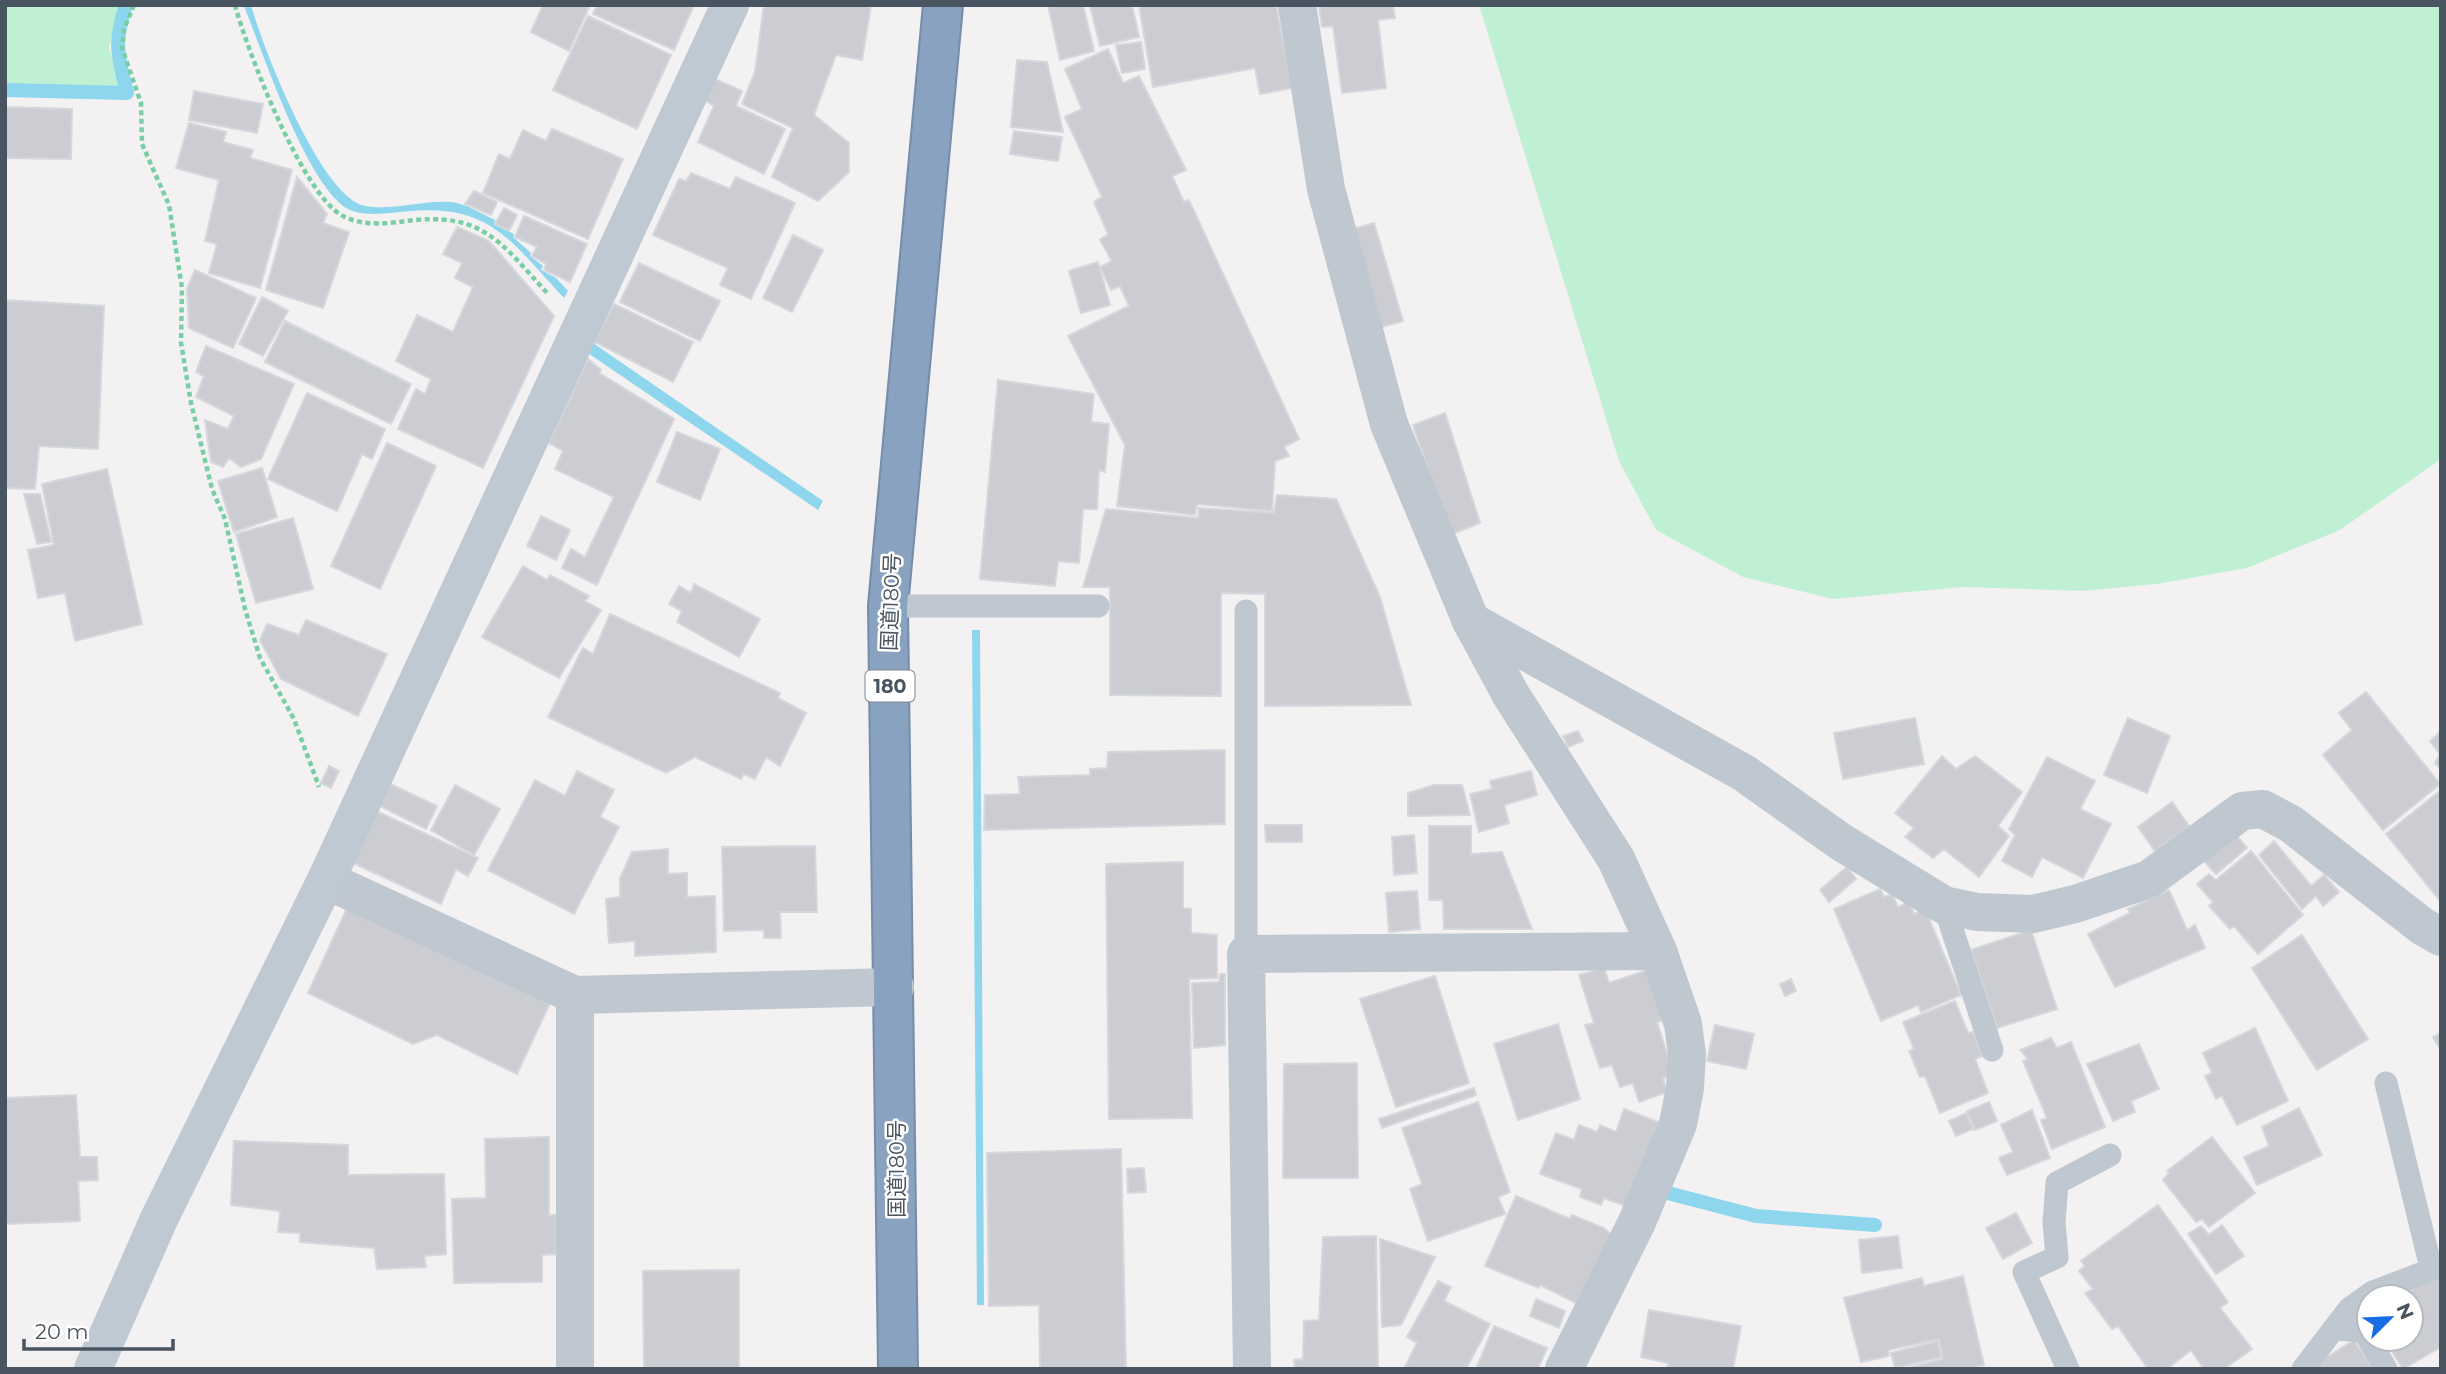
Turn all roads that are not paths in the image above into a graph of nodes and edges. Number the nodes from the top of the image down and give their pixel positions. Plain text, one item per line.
1 (730, 5) edge
2 (943, 5) edge
3 (1297, 5) edge
4 (888, 606) junction
5 (1098, 606) dead end
6 (1246, 611) dead end
7 (1471, 621) junction
8 (326, 880) junction
9 (1944, 905) junction
10 (2441, 937) edge
11 (1658, 951) junction
12 (1246, 954) junction
13 (895, 986) junction
14 (575, 995) junction
15 (1992, 1050) dead end
16 (2386, 1083) dead end
17 (2110, 1155) dead end
18 (2436, 1267) edge
19 (2334, 1329) junction
20 (93, 1369) edge
21 (575, 1369) edge
22 (898, 1369) edge
23 (1252, 1369) edge
24 (1564, 1369) edge
25 (2068, 1369) edge
26 (2303, 1369) edge
27 (2386, 1369) edge

1 - 8 street
2 - 4 highway, 国道180号 / 180
3 - 7 street
4 - 5 lane
4 - 13 highway, 国道180号 / 180
6 - 12 lane
7 - 9 street
7 - 11 street
8 - 14 street
8 - 20 street
9 - 10 street
9 - 15 lane
11 - 12 street
11 - 24 street
12 - 23 street
13 - 14 street
13 - 22 highway, 国道180号 / 180
14 - 21 street
16 - 18 lane
17 - 25 lane
18 - 19 lane
19 - 26 lane
19 - 27 lane

